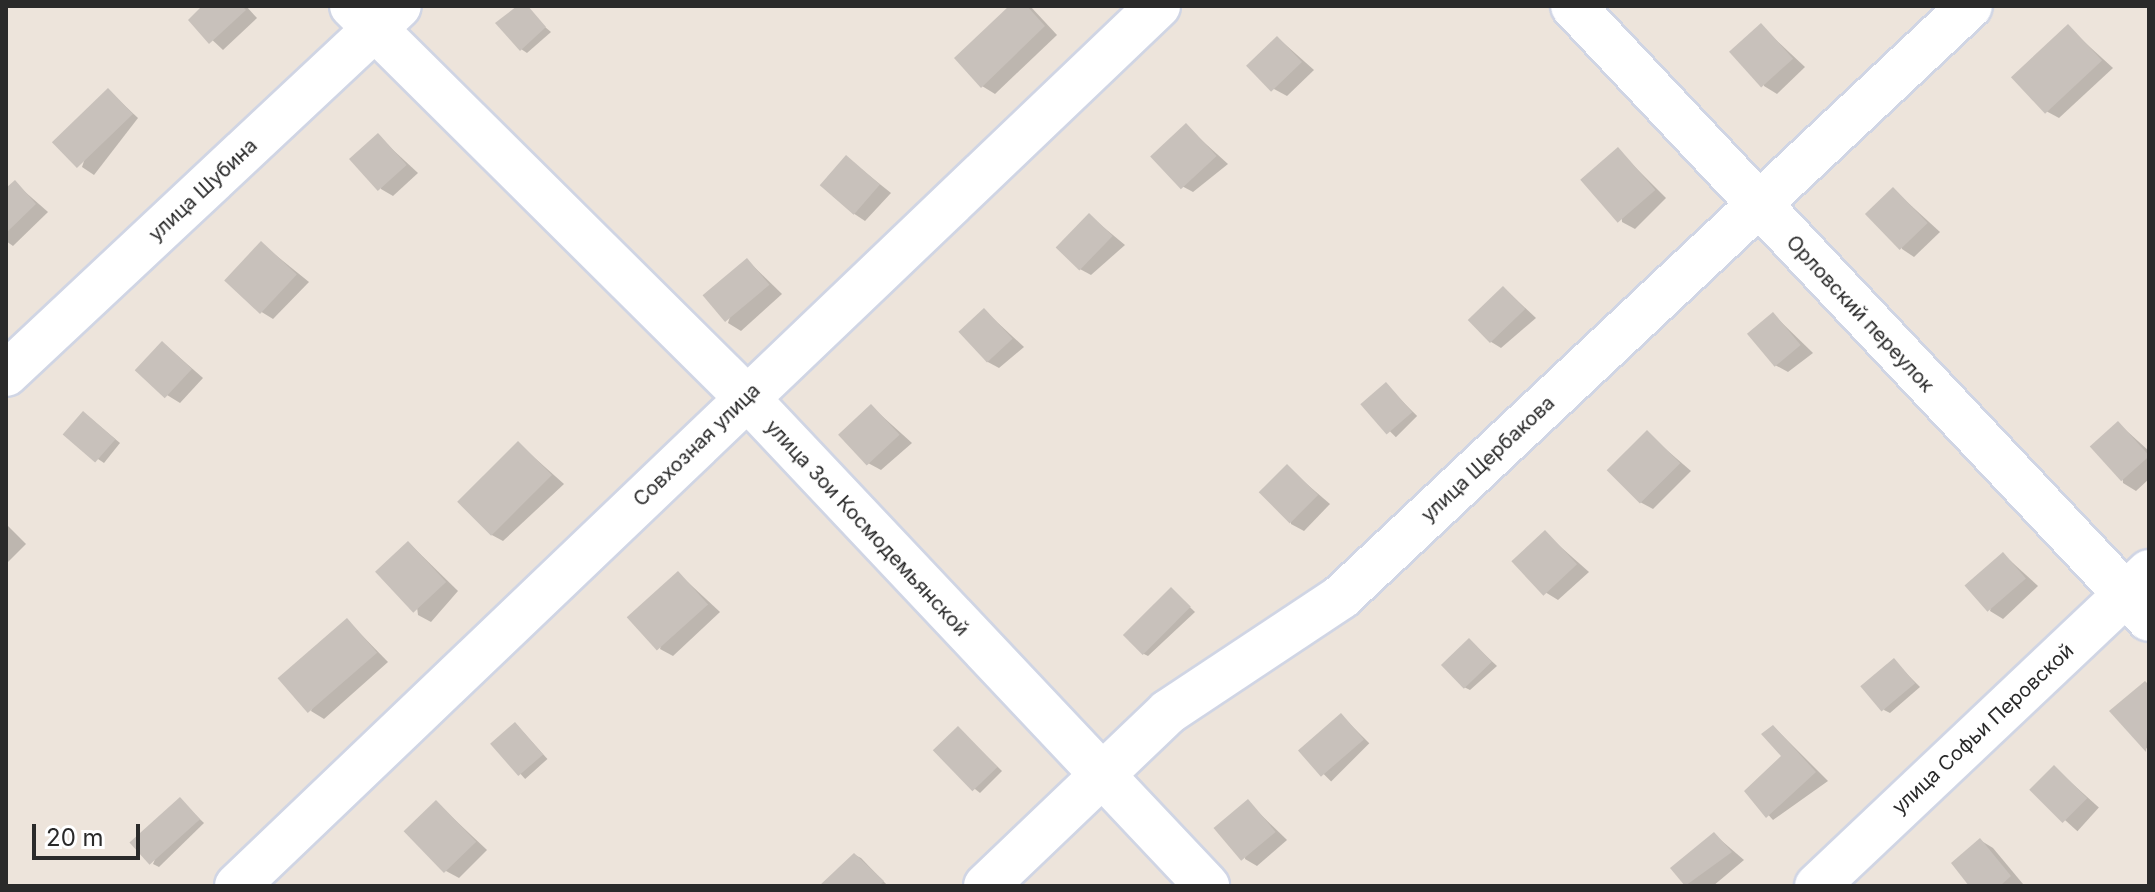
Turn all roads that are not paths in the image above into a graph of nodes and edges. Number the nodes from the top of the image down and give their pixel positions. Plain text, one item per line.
1 (1158, 6) edge
2 (1573, 6) edge
3 (1970, 6) edge
4 (375, 14) edge
5 (1759, 207) junction
6 (6, 374) edge
7 (747, 398) junction
8 (2141, 595) edge
9 (1097, 776) junction
10 (237, 886) edge
11 (986, 886) edge
12 (1207, 886) edge
13 (1817, 886) edge

1 - 7 street, Совхозная улица
2 - 5 street, Орловский переулок
3 - 5 street, улица Щербакова
4 - 6 street, улица Шубина
4 - 7 street, улица Зои Космодемьянской
5 - 8 street, Орловский переулок
5 - 9 street, улица Щербакова
7 - 9 street, улица Зои Космодемьянской
7 - 10 street, Совхозная улица
8 - 13 street, улица Софьи Перовской
9 - 11 street, улица Щербакова
9 - 12 street, улица Зои Космодемьянской

